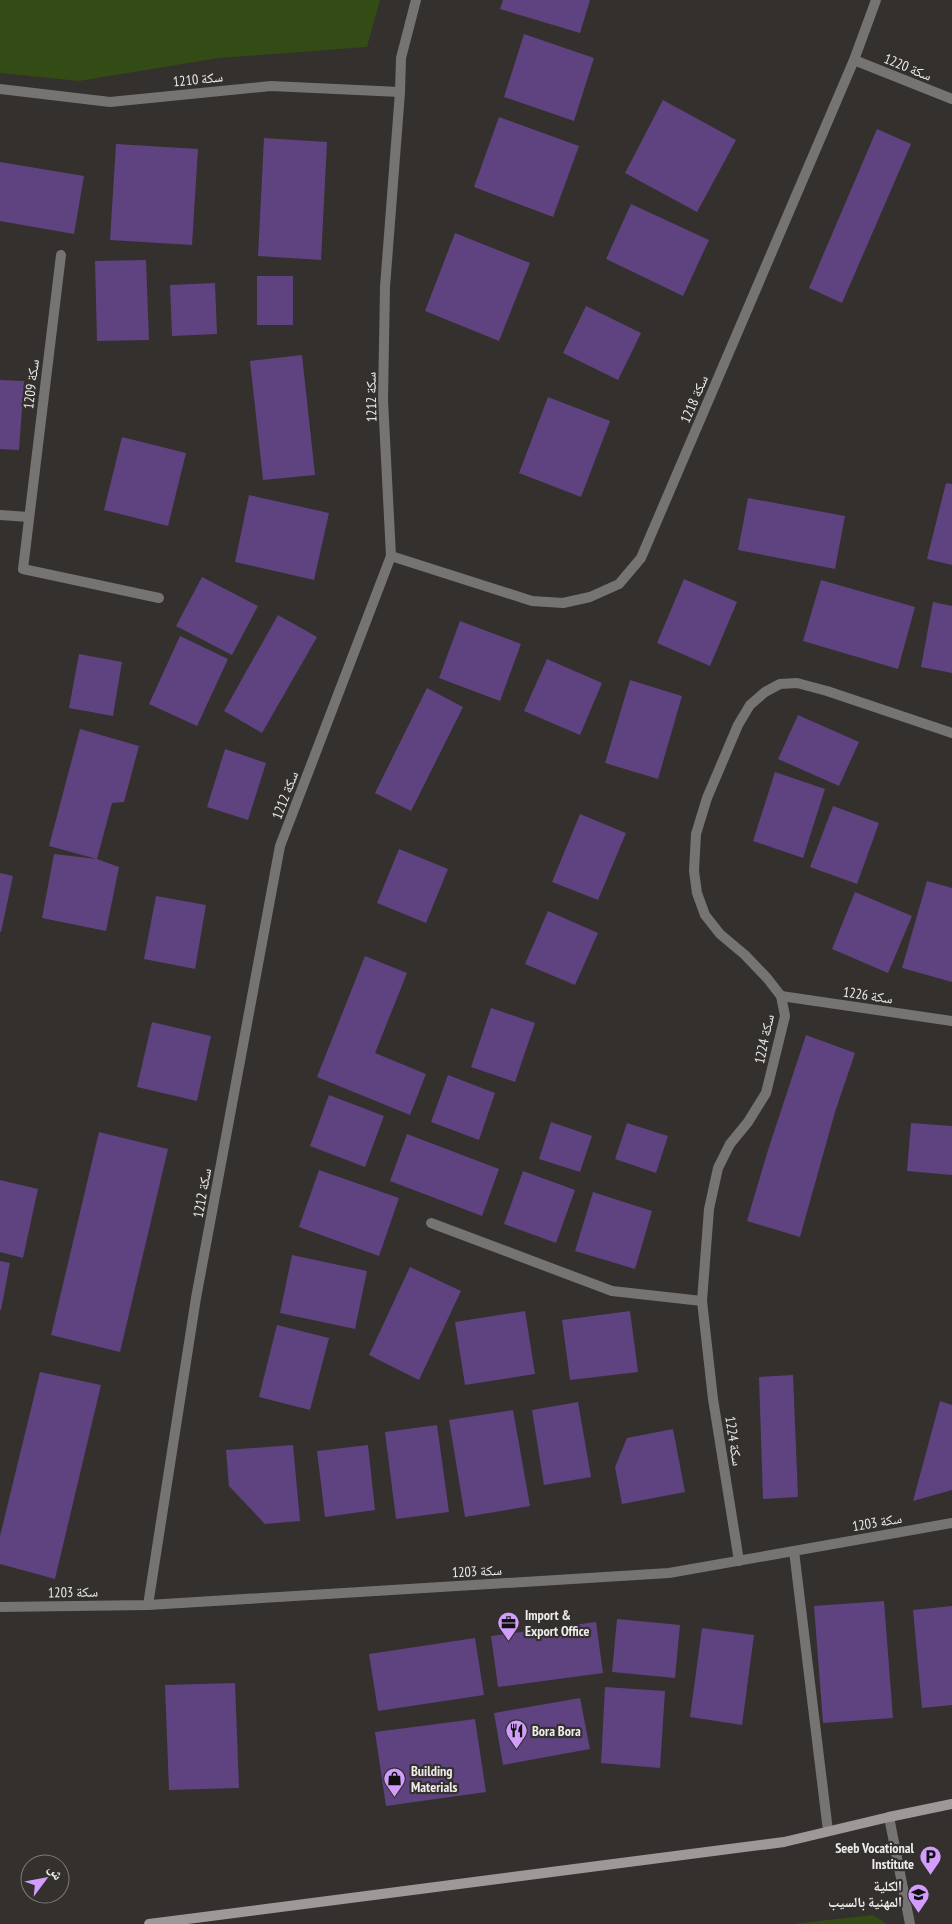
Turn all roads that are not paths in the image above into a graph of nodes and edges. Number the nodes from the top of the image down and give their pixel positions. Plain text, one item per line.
1 (416, 0) edge
2 (876, 0) edge
3 (854, 60) junction
4 (0, 89) edge
5 (400, 92) junction
6 (952, 99) edge
7 (61, 255) dead end
8 (0, 515) edge
9 (29, 517) junction
10 (391, 556) junction
11 (159, 598) dead end
12 (952, 733) edge
13 (781, 996) junction
14 (952, 1021) edge
15 (431, 1223) dead end
16 (702, 1301) junction
17 (952, 1523) edge
18 (794, 1551) junction
19 (739, 1560) junction
20 (148, 1605) junction
21 (0, 1607) edge
22 (952, 1804) edge
23 (890, 1817) junction
24 (828, 1831) junction
25 (149, 1924) edge
26 (910, 1924) edge

1 - 5 street, سكة 1212
2 - 3 street, سكة 1218
3 - 6 street, سكة 1220
3 - 10 street, سكة 1218
4 - 5 street, سكة 1210
5 - 10 street, سكة 1212
7 - 9 street, سكة 1209
8 - 9 street
9 - 11 street, سكة 1209
10 - 20 street, سكة 1212
12 - 13 street, سكة 1224
13 - 14 street, سكة 1226
13 - 16 street, سكة 1224
15 - 16 street
16 - 19 street, سكة 1224
17 - 18 street, سكة 1203
18 - 19 street, سكة 1203
18 - 24 street
19 - 20 street, سكة 1203
20 - 21 street, سكة 1203
22 - 23 main road
23 - 24 main road
23 - 26 street
24 - 25 main road

